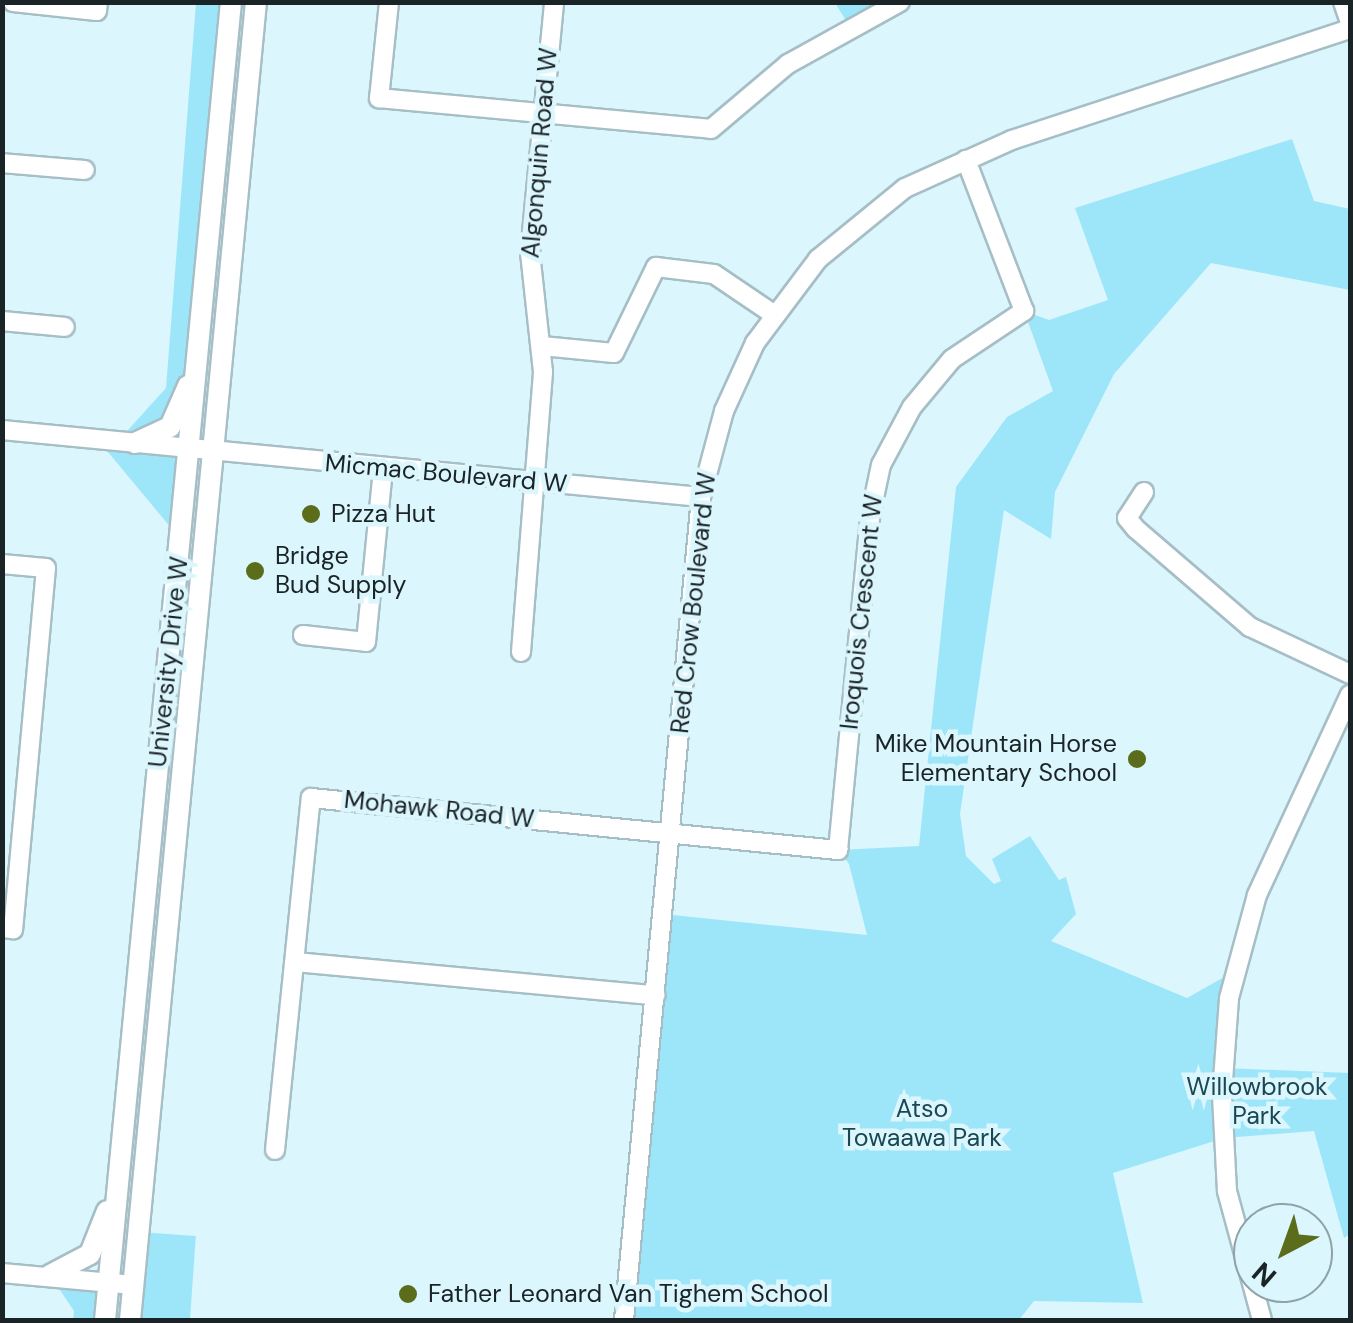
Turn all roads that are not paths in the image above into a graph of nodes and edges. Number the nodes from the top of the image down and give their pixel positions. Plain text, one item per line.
1 (13, 2) edge
2 (98, 2) edge
3 (230, 2) edge
4 (256, 2) edge
5 (389, 2) edge
6 (554, 2) edge
7 (900, 2) edge
8 (1343, 2) edge
9 (1350, 26) edge
10 (542, 117) junction
11 (966, 160) junction
12 (2, 163) edge
13 (85, 170) dead end
14 (773, 314) junction
15 (2, 322) edge
16 (64, 327) dead end
17 (542, 346) junction
18 (200, 350) junction
19 (2, 430) edge
20 (135, 443) junction
21 (191, 449) junction
22 (214, 451) junction
23 (383, 469) junction
24 (537, 482) junction
25 (1144, 492) dead end
26 (701, 497) junction
27 (2, 564) edge
28 (303, 634) dead end
29 (521, 652) dead end
30 (1350, 674) edge
31 (1350, 696) edge
32 (672, 832) junction
33 (2, 928) edge
34 (296, 962) junction
35 (655, 995) junction
36 (275, 1150) dead end
37 (118, 1176) junction
38 (2, 1274) edge
39 (50, 1275) junction
40 (108, 1282) junction
41 (133, 1285) junction
42 (105, 1320) edge
43 (130, 1320) edge
44 (624, 1320) edge
45 (1262, 1320) edge

1 - 2 street
3 - 18 main road, University Drive W
4 - 22 main road, University Drive W
5 - 10 street
6 - 10 street, Algonquin Road W
7 - 10 street
8 - 9 street
9 - 11 street, Red Crow Boulevard W
10 - 17 street, Algonquin Road W
11 - 14 street, Red Crow Boulevard W
11 - 32 street, Iroquois Crescent W
12 - 13 street
14 - 17 street
14 - 26 street, Red Crow Boulevard W
15 - 16 street
17 - 24 street, Algonquin Road W
18 - 20 main road
18 - 21 main road, University Drive W
19 - 20 street, Micmac Boulevard W
20 - 21 street, Micmac Boulevard W
21 - 22 street, Micmac Boulevard W
21 - 37 main road, University Drive W
22 - 23 street, Micmac Boulevard W
22 - 41 main road, University Drive W
23 - 24 street, Micmac Boulevard W
23 - 28 street
24 - 26 street, Micmac Boulevard W
24 - 29 street, Algonquin Road W
25 - 30 street
26 - 32 street, Red Crow Boulevard W
27 - 33 street
31 - 45 street
32 - 34 street, Mohawk Road W
32 - 35 street, Red Crow Boulevard W
34 - 35 street
34 - 36 street, Mohawk Road W
35 - 44 street, Red Crow Boulevard W
37 - 39 main road
37 - 40 main road, University Drive W
38 - 39 street
39 - 40 street
40 - 41 street
40 - 42 main road, University Drive W
41 - 43 main road, University Drive W

